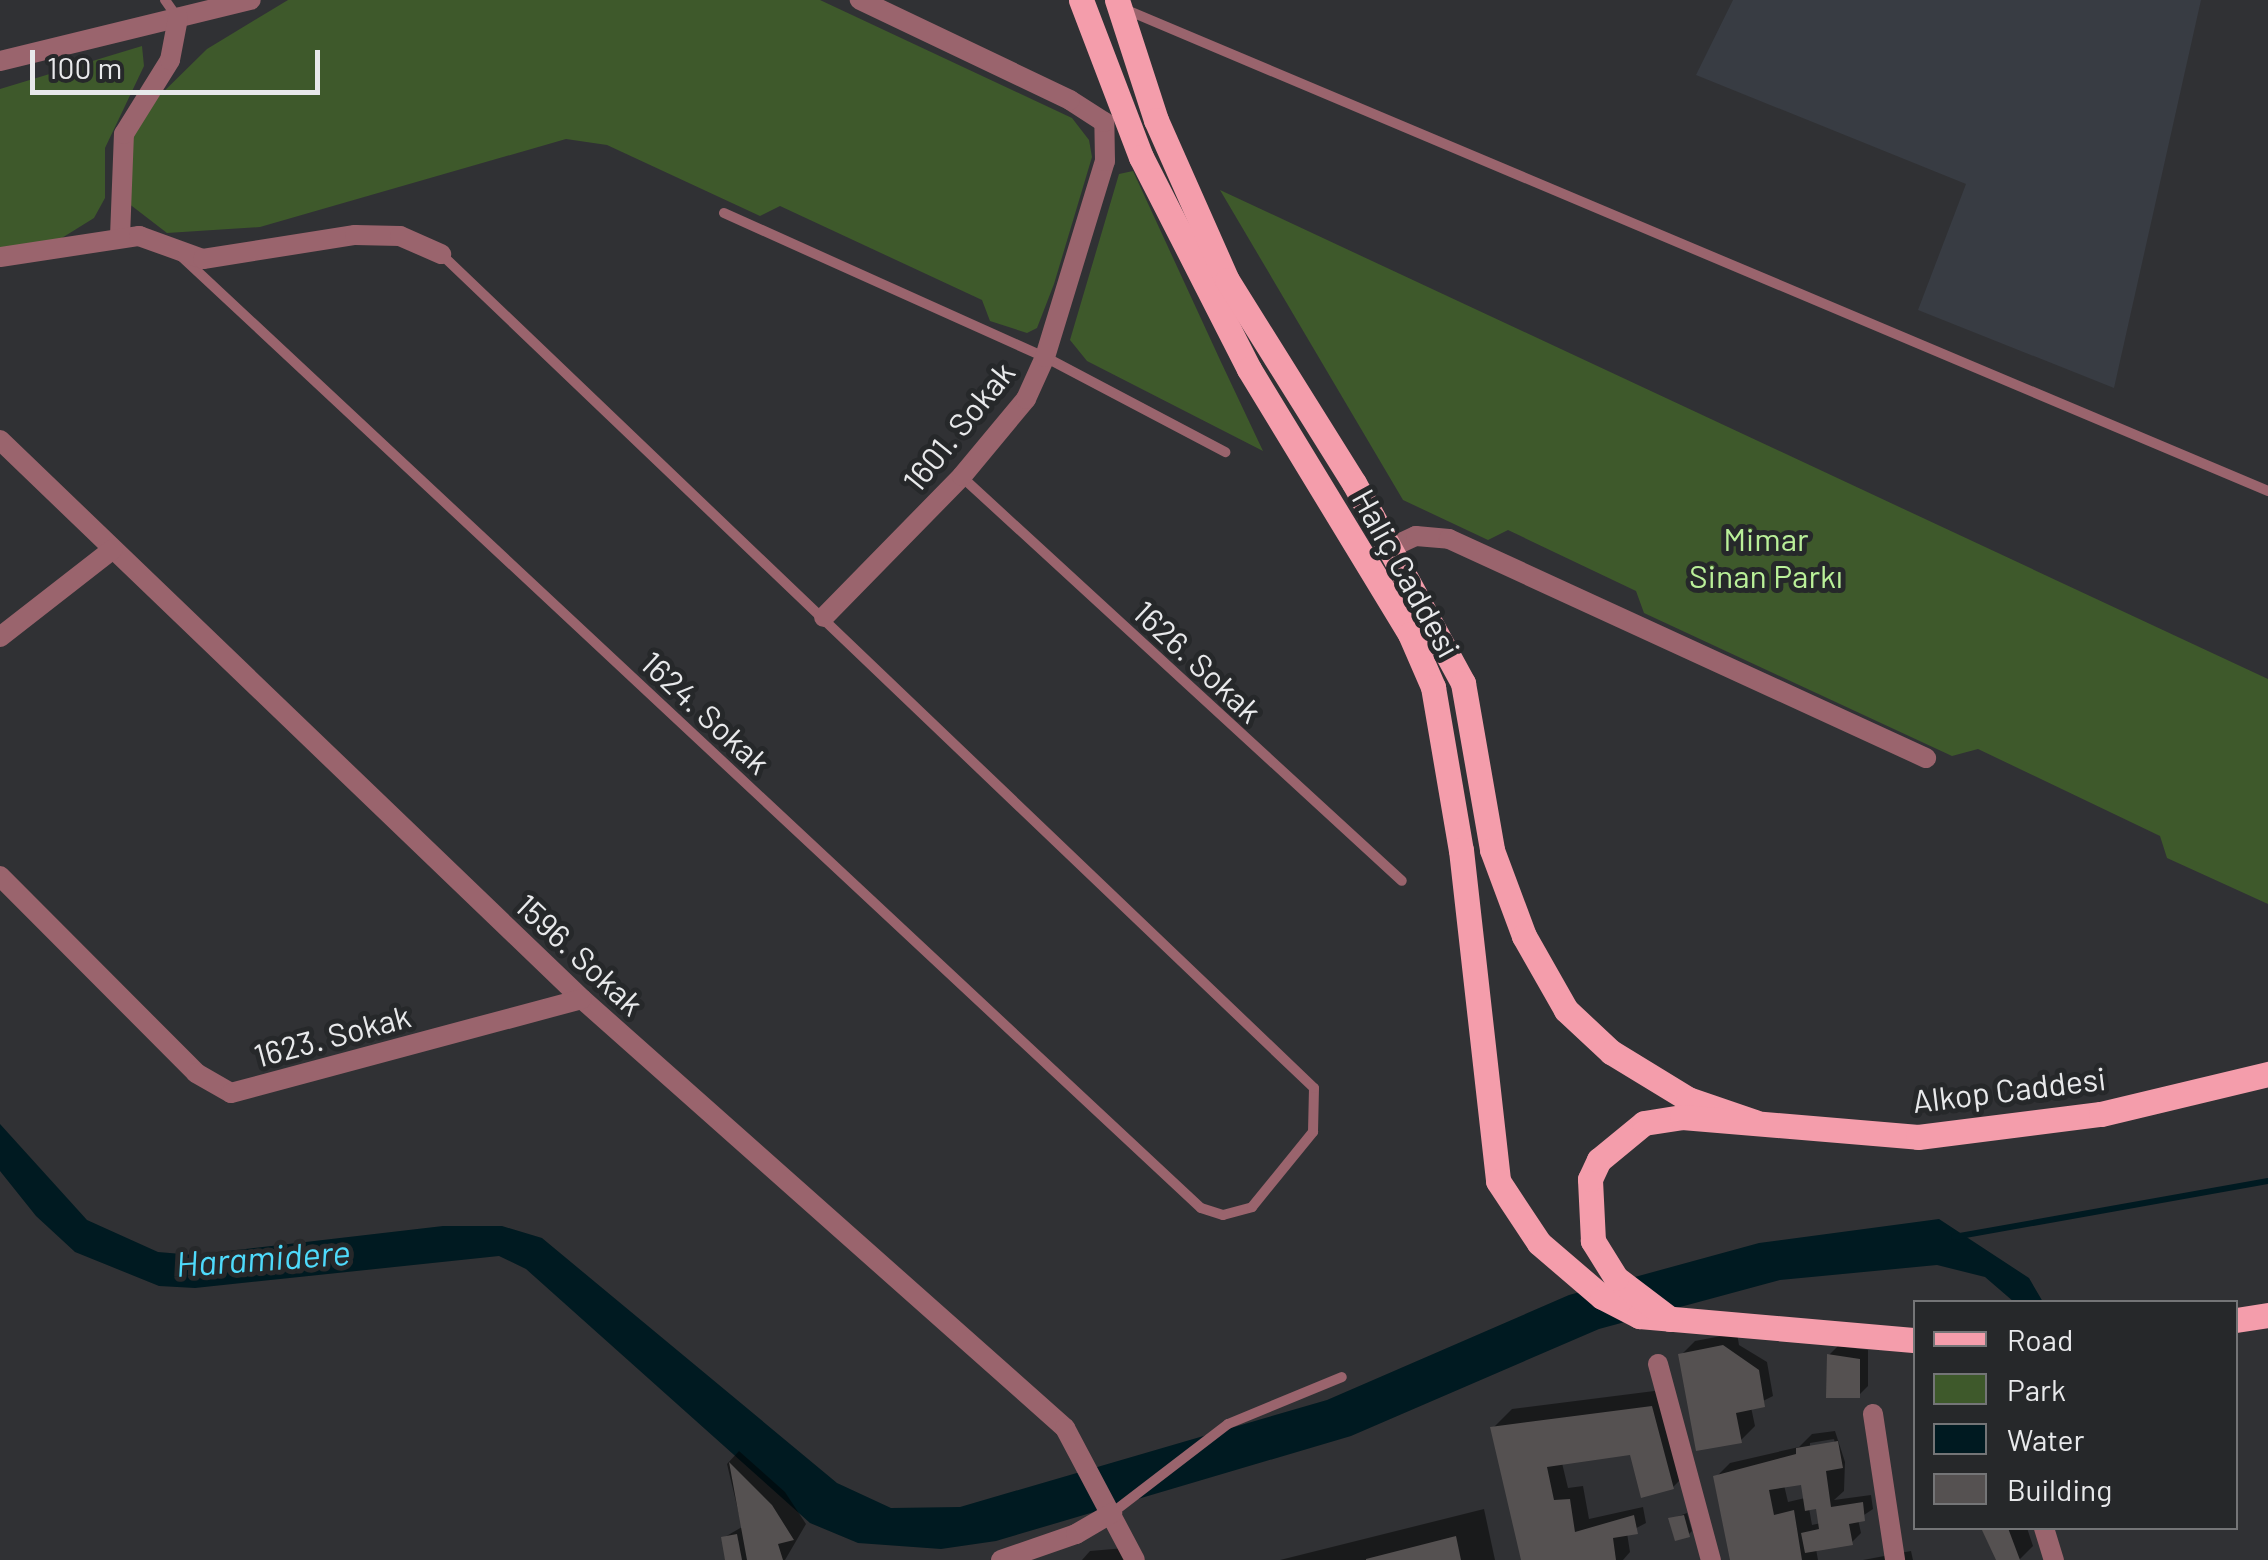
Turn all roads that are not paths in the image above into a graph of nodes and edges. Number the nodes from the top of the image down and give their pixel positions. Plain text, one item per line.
1 (165, 0) edge
2 (251, 0) edge
3 (860, 0) edge
4 (1081, 0) edge
5 (1118, 3) edge
6 (178, 18) junction
7 (0, 61) edge
8 (1146, 90) junction
9 (1112, 114) junction
10 (724, 213) dead end
11 (120, 236) junction
12 (177, 252) junction
13 (441, 254) joint
14 (0, 257) edge
15 (1045, 357) junction
16 (0, 440) edge
17 (1225, 452) dead end
18 (962, 476) junction
19 (2268, 490) edge
20 (1392, 547) junction
21 (112, 549) junction
22 (824, 617) junction
23 (0, 637) edge
24 (1926, 758) dead end
25 (0, 876) edge
26 (1402, 881) dead end
27 (582, 999) junction
28 (2260, 1081) edge
29 (1754, 1122) junction
30 (1670, 1319) junction
31 (1913, 1340) edge
32 (1658, 1364) dead end
33 (1342, 1377) dead end
34 (1873, 1414) dead end
35 (1112, 1513) junction
36 (2045, 1530) edge
37 (1001, 1560) edge
38 (1135, 1560) edge
39 (1711, 1560) edge
40 (1895, 1560) edge
41 (2054, 1560) edge

1 - 6 lane
2 - 6 street
3 - 9 street
4 - 9 main road, Haliç Caddesi
5 - 8 main road, Haliç Caddesi
5 - 19 lane
6 - 7 street
6 - 11 street
8 - 9 main road
8 - 20 main road, Haliç Caddesi
9 - 15 street, 1601. Sokak
9 - 30 main road, Haliç Caddesi
10 - 15 lane
11 - 12 street
11 - 14 street
12 - 13 street
12 - 22 lane, 1624. Sokak
13 - 22 lane
15 - 17 lane
15 - 18 street, 1601. Sokak
16 - 21 street, 1596. Sokak
18 - 22 street, 1601. Sokak
18 - 26 lane, 1626. Sokak
20 - 24 street
20 - 29 main road, Haliç Caddesi
21 - 23 street
21 - 27 street, 1596. Sokak
25 - 27 street, 1623. Sokak
27 - 35 street, 1596. Sokak
28 - 29 main road, Alkop Caddesi
29 - 30 main road
30 - 31 main road
32 - 39 street
33 - 35 lane
34 - 40 street
35 - 37 street
35 - 38 street, 1596. Sokak
36 - 41 street

